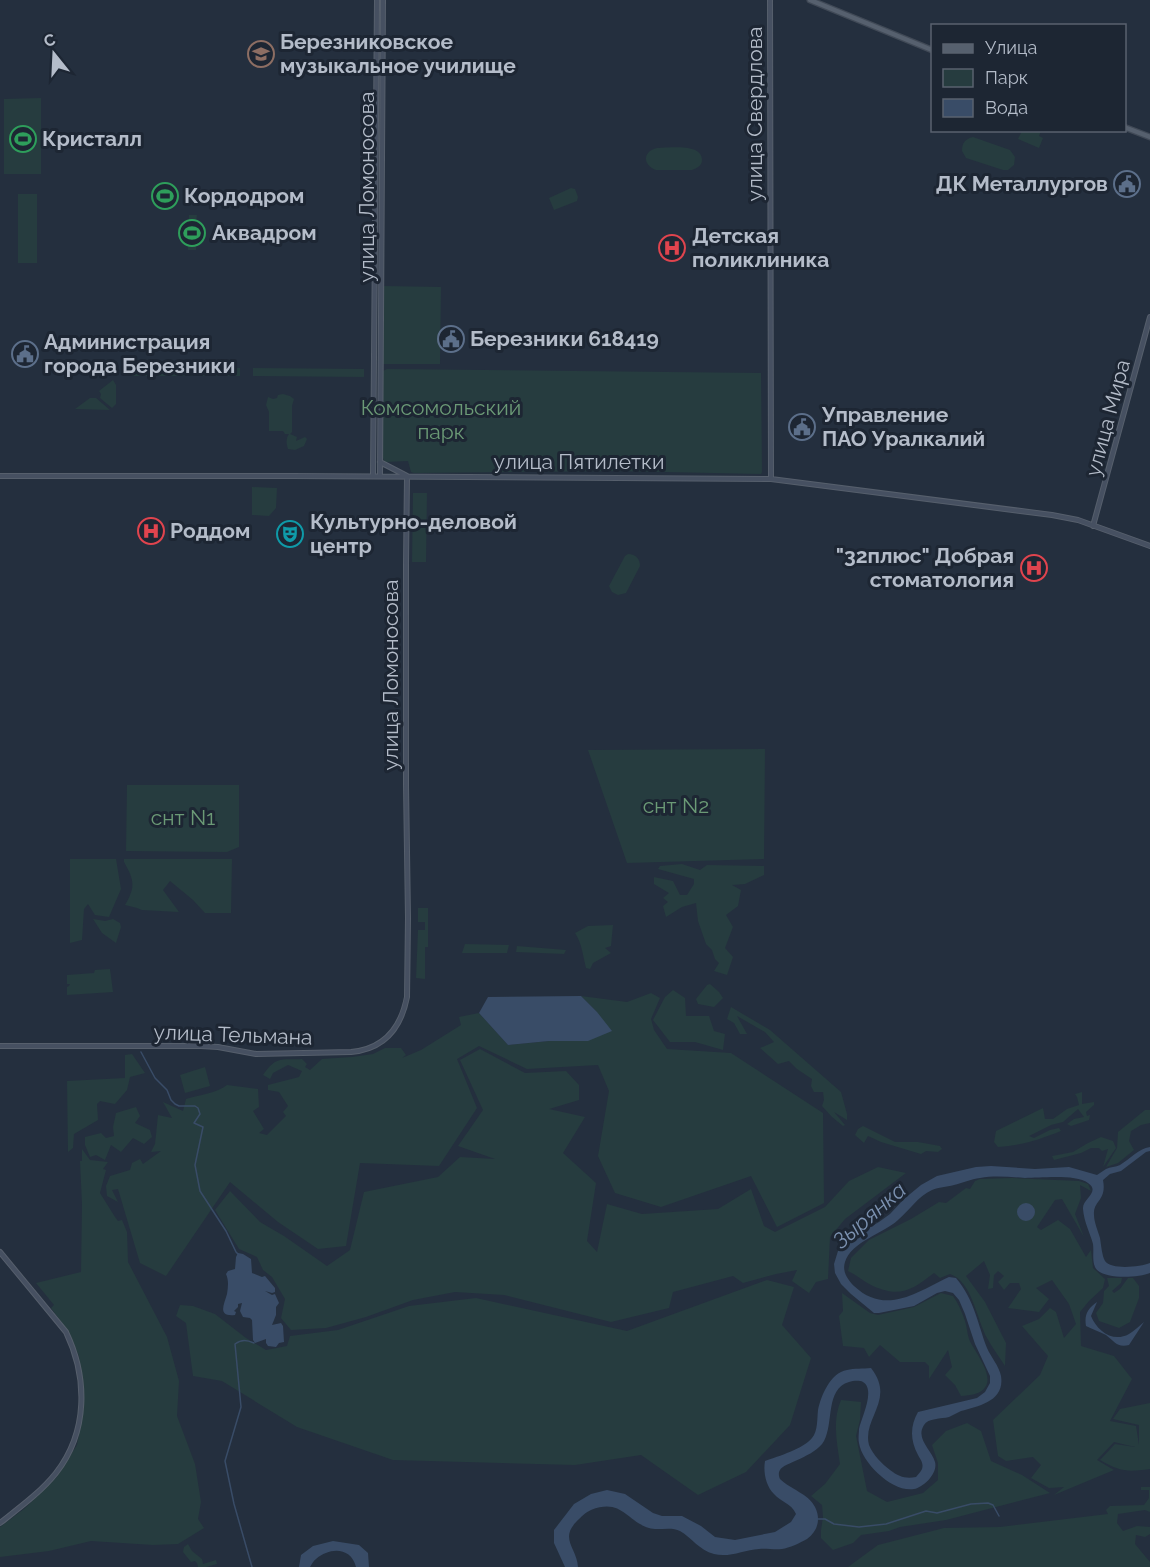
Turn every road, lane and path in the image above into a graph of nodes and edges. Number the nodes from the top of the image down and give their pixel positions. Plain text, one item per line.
1 (377, 0) edge
2 (383, 0) edge
3 (770, 0) edge
4 (810, 0) edge
5 (931, 49) edge
6 (1126, 127) edge
7 (1150, 137) edge
8 (1150, 317) edge
9 (373, 456) junction
10 (380, 456) junction
11 (380, 462) junction
12 (0, 476) edge
13 (373, 476) junction
14 (380, 476) junction
15 (407, 477) junction
16 (771, 479) junction
17 (1093, 526) junction
18 (1150, 546) edge
19 (407, 970) joint
20 (0, 1046) edge
21 (0, 1252) edge
22 (0, 1523) edge

1 - 9 main road, улица Ломоносова
2 - 10 main road, улица Ломоносова
3 - 16 main road, улица Свердлова
4 - 5 main road
6 - 7 main road
8 - 17 main road, улица Мира
9 - 10 main road
9 - 13 main road, улица Ломоносова
10 - 11 main road, улица Ломоносова
11 - 14 main road, улица Ломоносова
11 - 15 main road
12 - 13 main road, улица Пятилетки
13 - 14 main road, улица Пятилетки
14 - 15 main road, улица Пятилетки
15 - 16 main road, улица Пятилетки
15 - 19 main road, улица Ломоносова
16 - 17 main road, улица Пятилетки
17 - 18 main road, улица Пятилетки
19 - 20 main road, улица Тельмана
21 - 22 main road

